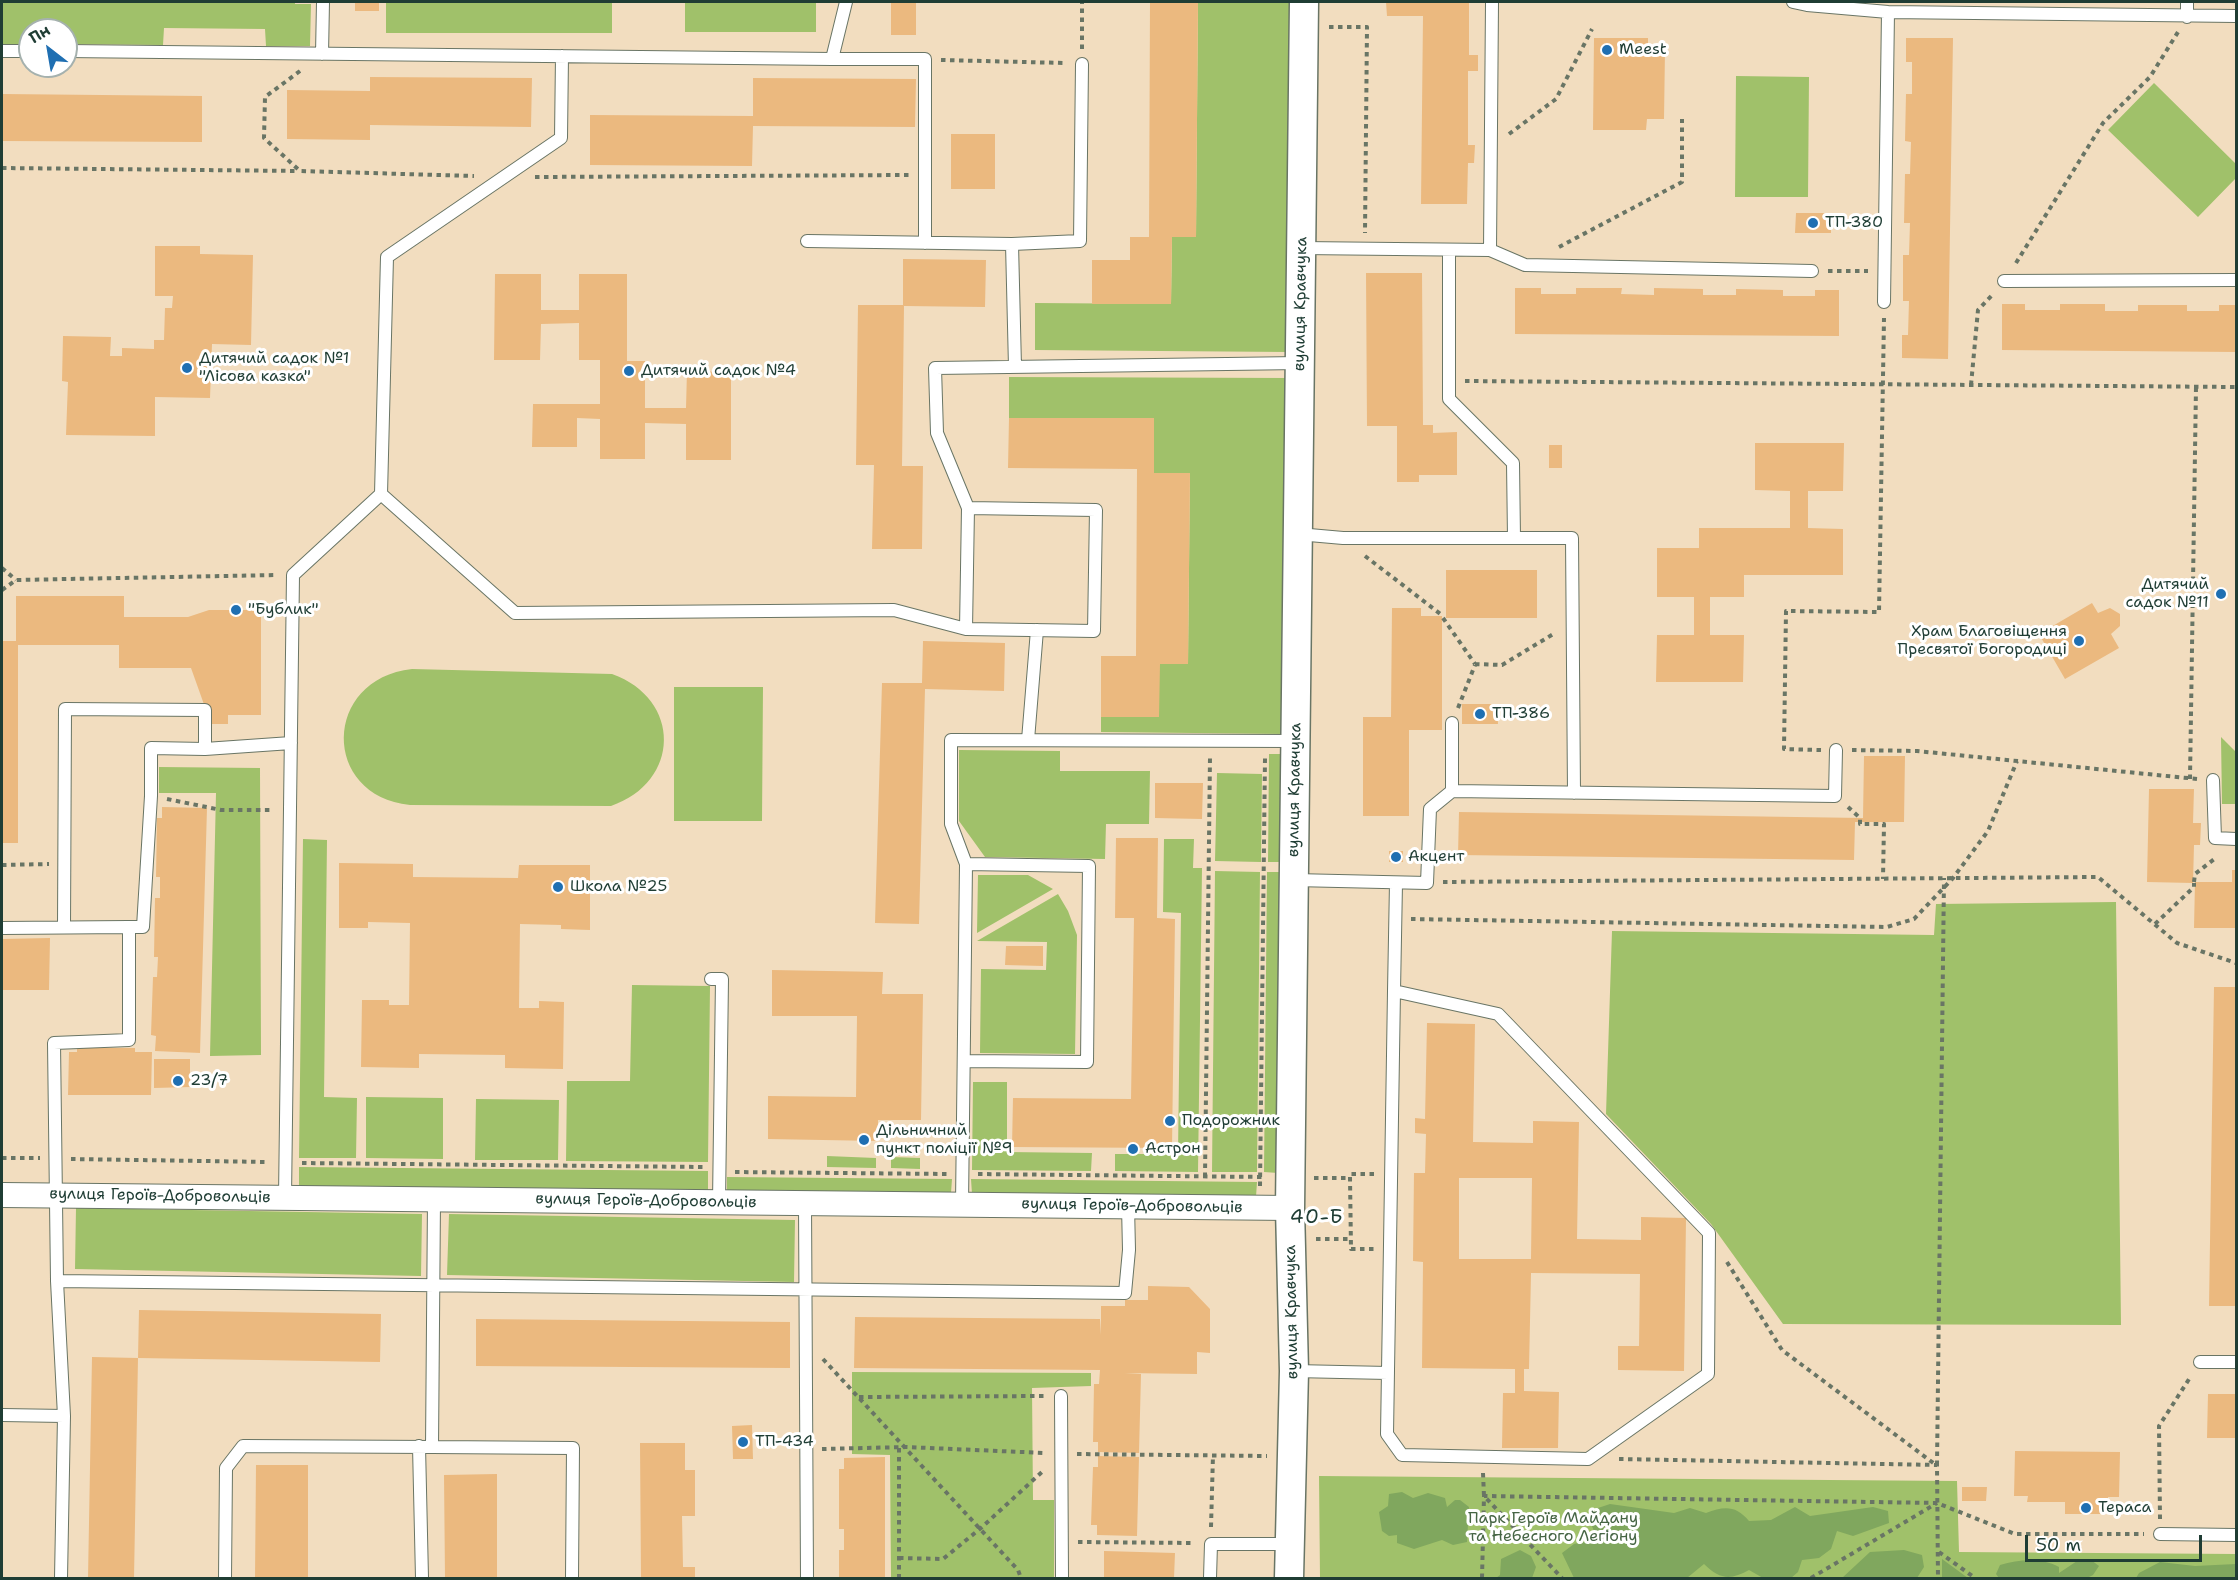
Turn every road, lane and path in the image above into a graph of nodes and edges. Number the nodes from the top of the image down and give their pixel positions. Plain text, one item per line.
1 (323, 2) edge
2 (846, 2) edge
3 (1082, 2) edge
4 (1492, 2) edge
5 (1793, 2) edge
6 (2187, 2) edge
7 (1809, 3) edge
8 (2026, 8) edge
9 (1888, 12) junction
10 (1304, 14) edge
11 (2236, 16) edge
12 (2187, 17) junction
13 (1592, 29) dead end
14 (2, 51) edge
15 (18, 51) edge
16 (78, 51) edge
17 (322, 54) junction
18 (562, 56) junction
19 (832, 59) junction
20 (925, 60) junction
21 (1082, 64) junction
22 (1683, 118) dead end
23 (1491, 147) junction
24 (2, 168) edge
25 (300, 171) junction
26 (925, 175) junction
27 (504, 177) junction
28 (807, 241) dead end
29 (925, 243) junction
30 (1012, 244) junction
31 (1301, 248) junction
32 (1365, 248) junction
33 (1449, 250) junction
34 (1490, 250) junction
35 (1525, 265) junction
36 (1818, 271) joint
37 (1884, 272) junction
38 (2236, 280) edge
39 (2004, 281) junction
40 (1884, 302) dead end
41 (1883, 337) dead end
42 (1300, 363) junction
43 (1015, 367) junction
44 (1449, 381) junction
45 (1883, 384) junction
46 (1971, 385) junction
47 (2196, 387) junction
48 (2236, 387) edge
49 (381, 494) junction
50 (968, 508) junction
51 (1298, 534) junction
52 (1343, 538) junction
53 (1514, 538) junction
54 (2, 568) edge
55 (293, 575) junction
56 (16, 580) junction
57 (2, 590) edge
58 (1573, 622) junction
59 (966, 629) junction
60 (1037, 630) junction
61 (1475, 664) junction
62 (1452, 723) joint
63 (1028, 740) junction
64 (1210, 741) junction
65 (1266, 741) junction
66 (1295, 741) junction
67 (291, 743) junction
68 (205, 749) junction
69 (1836, 750) junction
70 (2017, 761) junction
71 (2213, 780) dead end
72 (1452, 791) junction
73 (1574, 793) junction
74 (151, 795) junction
75 (290, 810) junction
76 (1860, 818) dead end
77 (2236, 839) edge
78 (2220, 855) dead end
79 (63, 864) junction
80 (966, 864) junction
81 (2, 865) edge
82 (1944, 878) junction
83 (1953, 878) junction
84 (1883, 879) junction
85 (1294, 880) junction
86 (1396, 883) junction
87 (1427, 883) junction
88 (1395, 919) junction
89 (2155, 924) junction
90 (64, 927) junction
91 (129, 927) junction
92 (2, 928) edge
93 (2236, 963) edge
94 (711, 979) dead end
95 (1394, 991) junction
96 (964, 1061) junction
97 (2, 1158) edge
98 (55, 1158) junction
99 (286, 1162) junction
100 (719, 1169) junction
101 (1391, 1173) junction
102 (956, 1174) dead end
103 (968, 1174) dead end
104 (1205, 1177) junction
105 (1260, 1177) junction
106 (1290, 1178) junction
107 (1350, 1178) junction
108 (2, 1195) edge
109 (56, 1195) junction
110 (285, 1197) junction
111 (434, 1199) junction
112 (719, 1202) junction
113 (805, 1203) junction
114 (962, 1204) junction
115 (1128, 1206) junction
116 (1260, 1207) junction
117 (1290, 1208) junction
118 (1709, 1233) junction
119 (1313, 1239) dead end
120 (1351, 1239) junction
121 (1390, 1249) junction
122 (57, 1281) junction
123 (433, 1284) junction
124 (807, 1290) junction
125 (806, 1342) junction
126 (2200, 1362) joint
127 (2236, 1362) edge
128 (1294, 1371) junction
129 (1388, 1373) junction
130 (1061, 1396) joint
131 (858, 1397) junction
132 (2, 1415) edge
133 (64, 1416) junction
134 (419, 1446) junction
135 (432, 1447) junction
136 (906, 1447) junction
137 (899, 1448) junction
138 (807, 1449) junction
139 (1062, 1454) junction
140 (1213, 1455) junction
141 (1483, 1455) junction
142 (1292, 1456) junction
143 (1588, 1459) junction
144 (1937, 1465) junction
145 (1484, 1496) junction
146 (1937, 1503) junction
147 (981, 1528) junction
148 (2160, 1534) junction
149 (2236, 1534) edge
150 (1062, 1542) junction
151 (1211, 1544) junction
152 (1290, 1544) junction
153 (1938, 1552) junction
154 (899, 1558) junction
155 (61, 1578) edge
156 (225, 1578) edge
157 (422, 1578) edge
158 (572, 1578) edge
159 (807, 1578) edge
160 (899, 1578) edge
161 (1021, 1578) edge
162 (1062, 1578) edge
163 (1210, 1578) edge
164 (1289, 1578) edge
165 (1482, 1578) edge
166 (1562, 1578) edge
167 (1810, 1578) edge
168 (1938, 1578) edge
169 (1975, 1578) edge

1 - 17 lane
2 - 19 lane
3 - 21 path
4 - 23 lane
5 - 7 lane
6 - 12 lane
7 - 9 lane
8 - 9 lane
8 - 12 lane
9 - 37 lane
10 - 31 street, вулиця Кравчука
10 - 32 path
11 - 12 lane
12 - 39 path
13 - 23 path
14 - 15 lane
16 - 17 lane
17 - 18 lane
17 - 25 path
18 - 19 lane
18 - 27 lane
19 - 20 lane
20 - 21 path
20 - 26 lane
21 - 30 lane
22 - 35 path
23 - 34 lane
24 - 25 path
25 - 27 path
26 - 27 path
26 - 29 lane
27 - 49 lane
28 - 29 lane
29 - 30 lane
30 - 43 lane
31 - 32 lane
31 - 42 street, вулиця Кравчука
32 - 33 lane
33 - 34 lane
33 - 44 lane
34 - 35 lane
35 - 36 lane
36 - 37 path
37 - 40 lane
38 - 39 lane
39 - 46 path
41 - 45 path
42 - 43 lane
42 - 51 street, вулиця Кравчука
43 - 50 lane
44 - 45 path
44 - 53 lane
45 - 46 path
45 - 69 path
46 - 47 path
47 - 48 path
47 - 70 path
49 - 55 lane
49 - 59 lane
50 - 59 lane
50 - 60 lane
51 - 52 lane
51 - 66 street, вулиця Кравчука
52 - 53 lane
52 - 61 path
53 - 58 lane
54 - 56 path
55 - 56 path
55 - 67 lane
56 - 57 path
58 - 61 path
58 - 73 lane
59 - 60 lane
60 - 63 lane
61 - 62 path
62 - 72 lane
63 - 64 lane
63 - 80 lane
64 - 65 lane
64 - 104 path
65 - 66 lane
65 - 105 path
66 - 85 street, вулиця Кравчука
67 - 68 lane
67 - 75 lane
68 - 74 lane
68 - 79 lane
69 - 70 path
69 - 73 lane
70 - 83 path
71 - 77 lane
72 - 73 lane
72 - 87 lane
74 - 75 path
74 - 91 lane
75 - 99 lane
76 - 84 path
78 - 89 path
79 - 81 path
79 - 90 lane
80 - 96 lane
80 - 96 lane
82 - 83 path
82 - 84 path
82 - 144 path
83 - 88 path
83 - 89 path
84 - 87 path
85 - 86 lane
85 - 106 street, вулиця Кравчука
86 - 87 lane
86 - 88 lane
88 - 95 lane
89 - 93 path
90 - 91 lane
90 - 92 lane
91 - 98 lane
94 - 100 lane
95 - 101 lane
95 - 118 lane
96 - 114 lane
97 - 98 path
98 - 99 path
98 - 109 lane
99 - 100 path
99 - 110 lane
100 - 102 path
100 - 112 lane
101 - 107 path
101 - 121 lane
103 - 104 path
104 - 105 path
105 - 106 path
105 - 116 path
106 - 107 path
106 - 117 street, вулиця Кравчука
107 - 120 path
108 - 109 street, вулиця Героїв-Добровольців
109 - 110 street, вулиця Героїв-Добровольців
109 - 122 lane
110 - 111 street, вулиця Героїв-Добровольців
111 - 112 street, вулиця Героїв-Добровольців
111 - 123 lane
112 - 113 street, вулиця Героїв-Добровольців
113 - 114 street, вулиця Героїв-Добровольців
113 - 124 lane
114 - 115 street, вулиця Героїв-Добровольців
115 - 116 street, вулиця Героїв-Добровольців
115 - 124 lane
116 - 117 street, вулиця Героїв-Добровольців
117 - 128 street, вулиця Кравчука
118 - 143 lane
118 - 144 path
119 - 120 path
120 - 121 path
121 - 129 lane
122 - 123 lane
122 - 133 lane
123 - 124 lane
123 - 135 lane
124 - 125 lane
125 - 131 path
125 - 138 lane
126 - 127 lane
126 - 148 path
128 - 129 lane
128 - 142 street, вулиця Кравчука
129 - 141 lane
130 - 131 path
130 - 139 lane
131 - 136 path
132 - 133 lane
133 - 155 lane
134 - 135 lane
134 - 156 lane
134 - 157 lane
135 - 158 lane
136 - 137 path
136 - 139 path
136 - 147 path
137 - 138 path
137 - 154 path
138 - 159 lane
139 - 140 path
139 - 147 path
139 - 150 lane
140 - 142 path
140 - 151 path
141 - 143 lane
141 - 145 path
142 - 152 street, вулиця Кравчука
143 - 144 path
144 - 146 path
145 - 146 path
145 - 165 path
145 - 166 path
146 - 148 path
146 - 153 path
146 - 167 path
147 - 154 path
147 - 161 path
148 - 149 lane
150 - 151 path
150 - 162 lane
151 - 152 lane
151 - 163 lane
152 - 164 street, вулиця Кравчука
153 - 168 path
153 - 169 path
154 - 160 path

